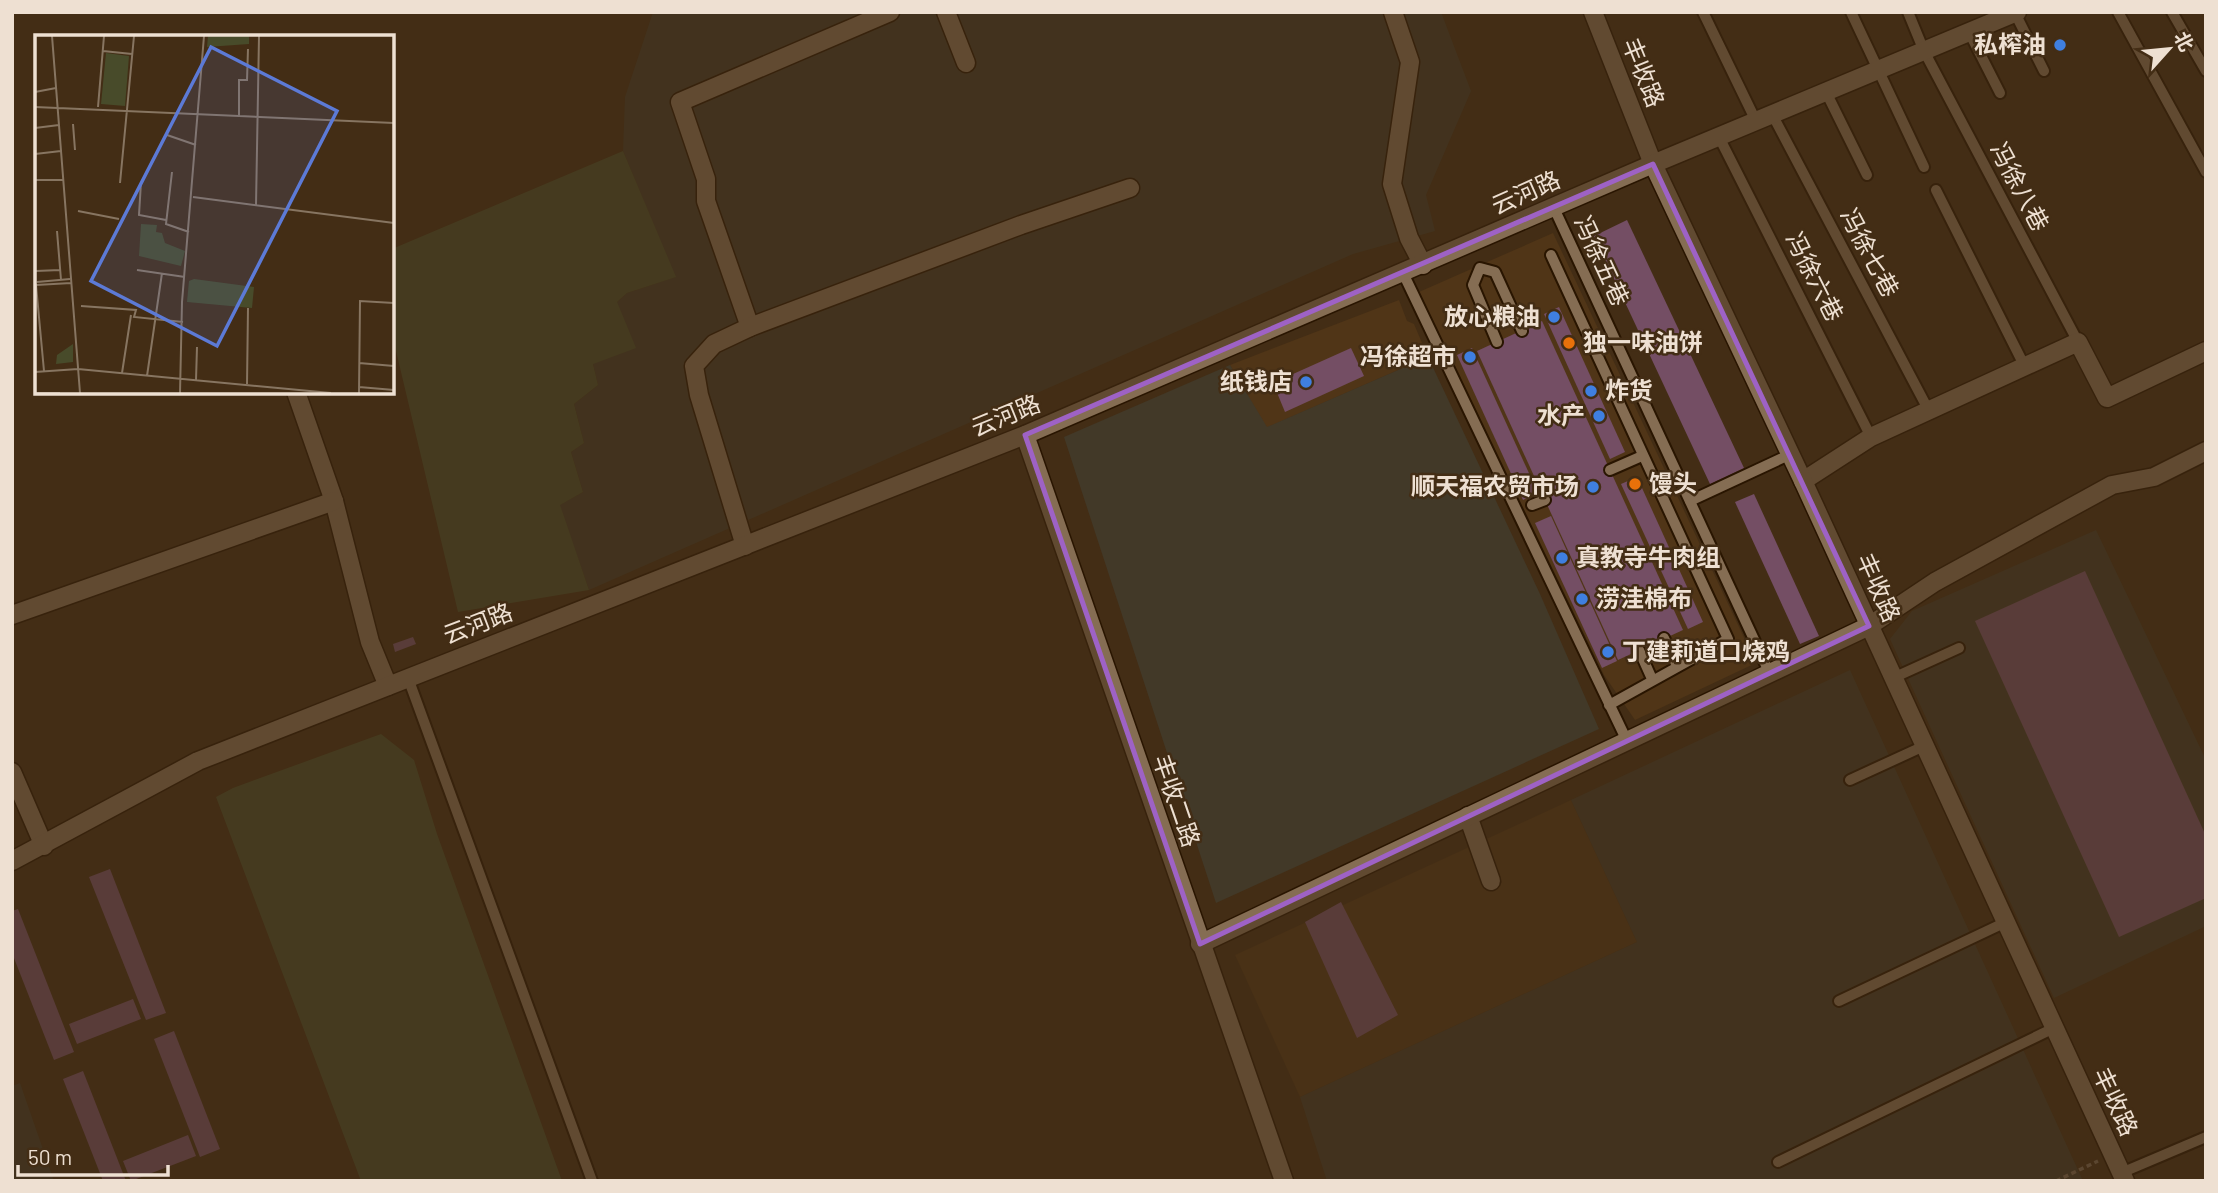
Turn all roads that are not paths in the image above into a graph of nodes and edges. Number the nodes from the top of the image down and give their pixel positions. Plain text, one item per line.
1 (890, 12) edge
2 (1393, 12) edge
3 (1593, 12) edge
4 (1703, 12) edge
5 (1850, 12) edge
6 (1908, 12) edge
7 (2118, 12) edge
8 (2172, 12) edge
9 (2016, 13) edge
10 (950, 14) edge
11 (1969, 32) junction
12 (1924, 51) junction
13 (966, 63) dead end
14 (1876, 71) junction
15 (2044, 71) dead end
16 (2206, 71) edge
17 (1826, 92) junction
18 (2000, 93) dead end
19 (1764, 118) junction
20 (1719, 136) junction
21 (1653, 164) junction
22 (1924, 167) dead end
23 (2206, 172) edge
24 (1867, 175) dead end
25 (1130, 188) dead end
26 (1936, 190) dead end
27 (1554, 208) junction
28 (1550, 256) dead end
29 (1423, 265) junction
30 (1403, 273) junction
31 (750, 327) junction
32 (1521, 331) dead end
33 (1497, 342) dead end
34 (2078, 342) junction
35 (2206, 351) edge
36 (2025, 367) junction
37 (297, 394) edge
38 (1929, 411) junction
39 (1025, 435) junction
40 (1871, 437) junction
41 (2206, 451) edge
42 (1791, 454) junction
43 (1642, 456) junction
44 (1610, 470) dead end
45 (1804, 481) junction
46 (1545, 500) dead end
47 (334, 501) junction
48 (1690, 501) junction
49 (1532, 505) dead end
50 (745, 546) junction
51 (12, 615) edge
52 (1869, 626) junction
53 (1664, 638) dead end
54 (1959, 648) dead end
55 (1639, 650) dead end
56 (1677, 666) junction
57 (1770, 674) junction
58 (408, 678) junction
59 (1893, 678) junction
60 (1652, 679) junction
61 (388, 686) junction
62 (1609, 705) junction
63 (1627, 741) junction
64 (1924, 746) junction
65 (12, 772) edge
66 (1850, 780) dead end
67 (1468, 816) junction
68 (44, 846) junction
69 (12, 861) edge
70 (1491, 881) dead end
71 (2006, 922) junction
72 (1199, 944) junction
73 (1839, 1001) dead end
74 (2054, 1028) junction
75 (2206, 1138) edge
76 (1778, 1162) dead end
77 (2123, 1177) edge
78 (592, 1181) edge
79 (1284, 1181) edge

1 - 31 street
2 - 29 street
3 - 21 street, 丰收路
4 - 19 lane, 冯徐七巷
5 - 14 lane
6 - 12 lane, 冯徐八巷
7 - 23 lane
8 - 16 lane
9 - 11 street, 云河路
9 - 15 lane
10 - 13 street
11 - 12 street, 云河路
11 - 18 lane
12 - 14 street, 云河路
12 - 34 lane, 冯徐八巷
14 - 17 street, 云河路
14 - 22 lane
17 - 19 street, 云河路
17 - 24 lane
19 - 20 street, 云河路
19 - 38 lane, 冯徐七巷
20 - 21 street, 云河路
20 - 40 lane, 冯徐六巷
21 - 27 street, 云河路
21 - 42 street, 丰收路
25 - 31 street
26 - 36 lane
27 - 29 street, 云河路
27 - 48 lane, 冯徐五巷
28 - 43 lane
29 - 30 street, 云河路
30 - 39 street, 云河路
30 - 62 lane
31 - 50 street
32 - 33 lane
34 - 35 street
34 - 36 street
36 - 38 street
37 - 47 street
38 - 40 street
39 - 50 street, 云河路
39 - 72 street, 丰收二路
40 - 45 street
41 - 52 street
42 - 45 street, 丰收路
42 - 48 lane
43 - 44 lane
43 - 56 lane
45 - 52 street, 丰收路
46 - 49 lane
47 - 51 street
47 - 61 street
48 - 57 lane, 冯徐五巷
50 - 58 street, 云河路
52 - 57 street
52 - 59 street, 丰收路
53 - 56 lane
54 - 59 lane
55 - 60 lane
56 - 60 lane
57 - 63 street
58 - 61 street, 云河路
58 - 78 lane
59 - 64 street, 丰收路
60 - 62 lane
61 - 68 street, 云河路
62 - 63 lane
63 - 67 street
64 - 66 lane
64 - 71 street, 丰收路
65 - 68 street
67 - 70 street
67 - 72 street
68 - 69 street, 云河路
71 - 73 lane
71 - 74 street, 丰收路
72 - 79 street, 丰收二路
74 - 76 lane
74 - 77 street, 丰收路
75 - 77 lane

